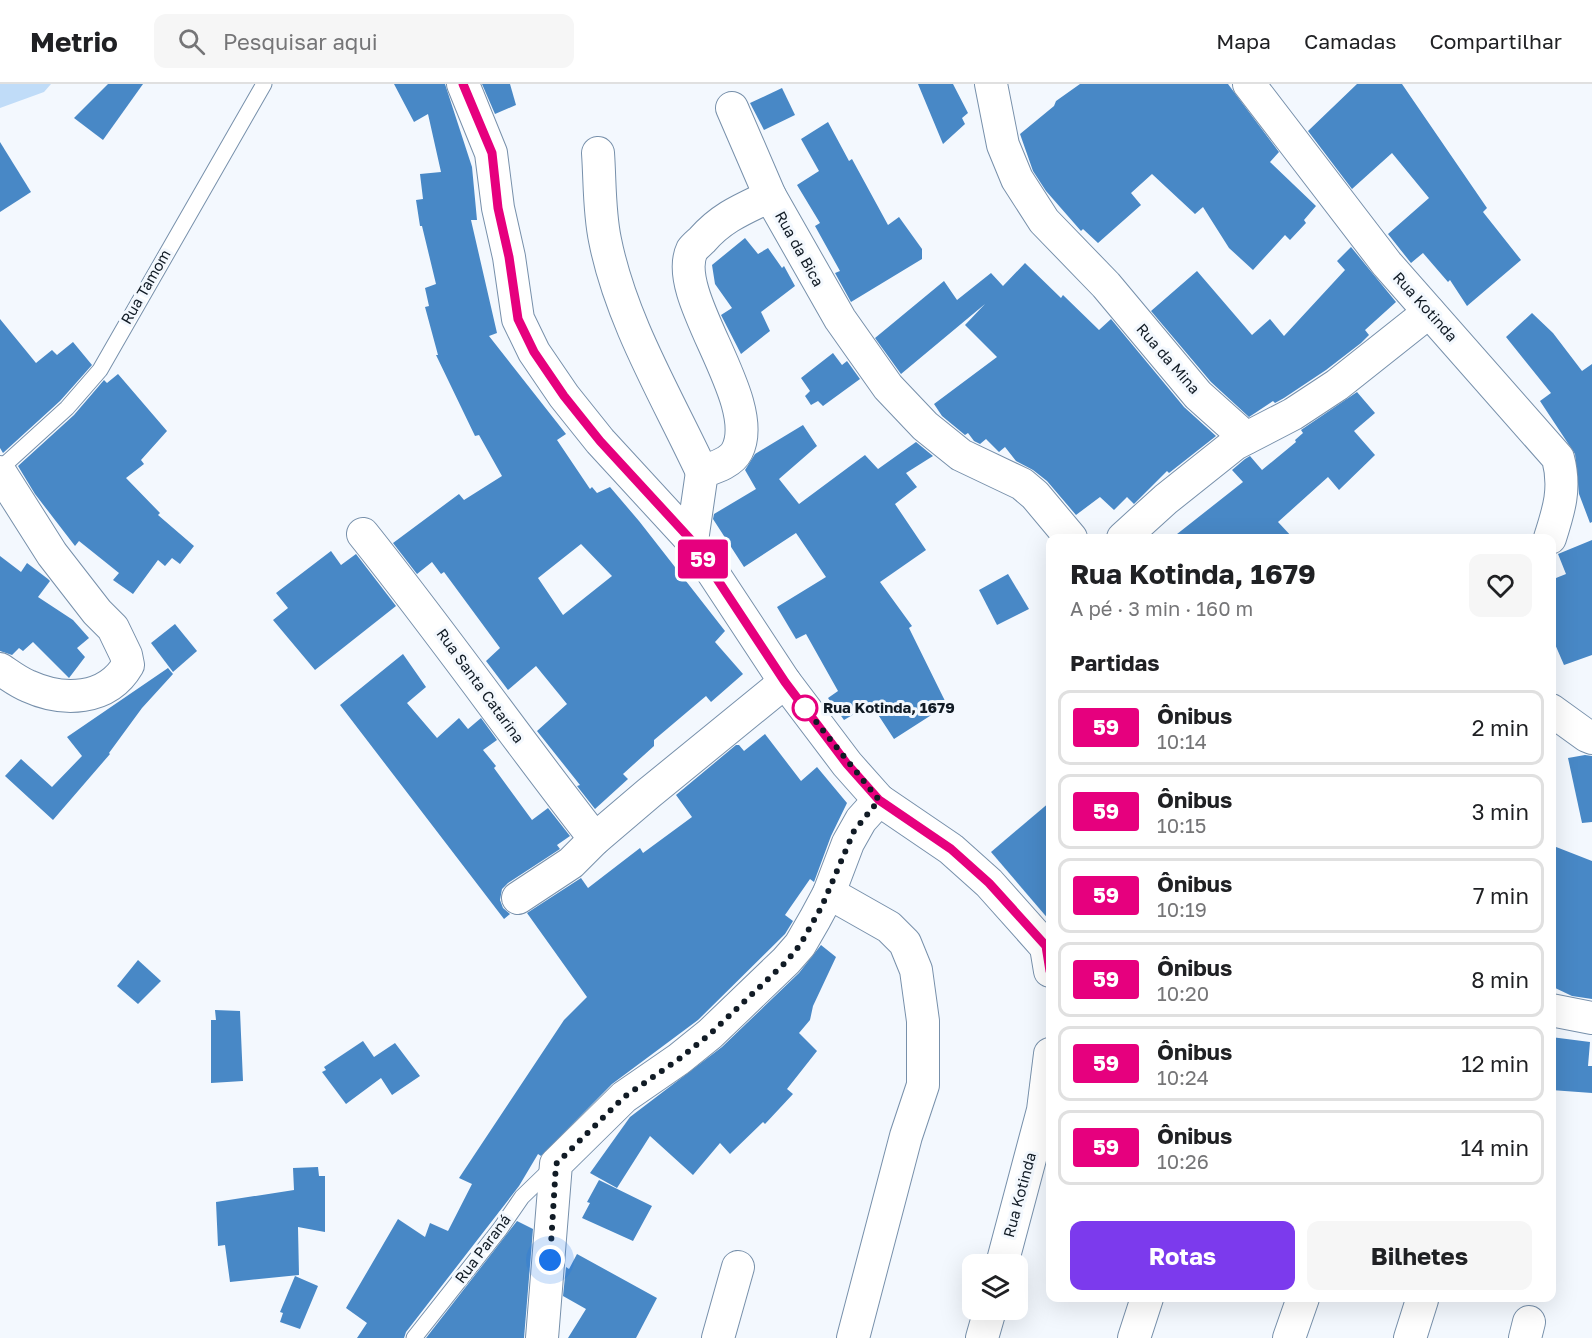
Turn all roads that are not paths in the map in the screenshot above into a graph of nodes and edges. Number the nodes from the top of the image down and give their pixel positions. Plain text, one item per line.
1 (264, 84) edge
2 (463, 84) edge
3 (991, 84) edge
4 (1250, 84) edge
5 (732, 108) dead end
6 (598, 153) dead end
7 (770, 196) junction
8 (1429, 312) junction
9 (1246, 438) junction
10 (0, 470) edge
11 (702, 472) junction
12 (363, 534) dead end
13 (1068, 534) edge
14 (1127, 534) edge
15 (1551, 534) edge
16 (692, 541) junction
17 (0, 669) edge
18 (785, 682) junction
19 (1556, 714) edge
20 (1592, 738) edge
21 (879, 800) junction
22 (595, 839) junction
23 (829, 893) junction
24 (518, 898) dead end
25 (1046, 950) edge
26 (1556, 1011) edge
27 (1592, 1018) edge
28 (1046, 1086) edge
29 (1042, 1148) edge
30 (556, 1164) junction
31 (1005, 1254) edge
32 (738, 1267) dead end
33 (1146, 1302) edge
34 (1302, 1302) edge
35 (1421, 1302) edge
36 (987, 1320) edge
37 (414, 1338) edge
38 (542, 1338) edge
39 (718, 1338) edge
40 (854, 1338) edge
41 (982, 1338) edge
42 (1134, 1338) edge
43 (1289, 1338) edge
44 (1410, 1338) edge

1 - 10 lane, Rua Tamom
2 - 16 street
3 - 9 street, Rua da Mina
4 - 8 street, Rua Kotinda
5 - 7 street
6 - 11 street
7 - 11 street, Rua da Bica
7 - 13 street, Rua da Bica
8 - 9 street
8 - 15 street, Rua Kotinda
9 - 14 street
10 - 17 street, Rua Tamom
11 - 16 street
12 - 22 street, Rua Santa Catarina
16 - 18 street
18 - 21 street
18 - 22 street
19 - 20 street
21 - 23 street
21 - 25 street
22 - 24 street
23 - 30 street
23 - 40 street
26 - 27 street
28 - 29 street, Rua Kotinda
29 - 31 street, Rua Kotinda
30 - 37 lane, Rua Paraná
30 - 38 street
32 - 39 street
33 - 42 street
34 - 43 street
35 - 44 street
36 - 41 street

